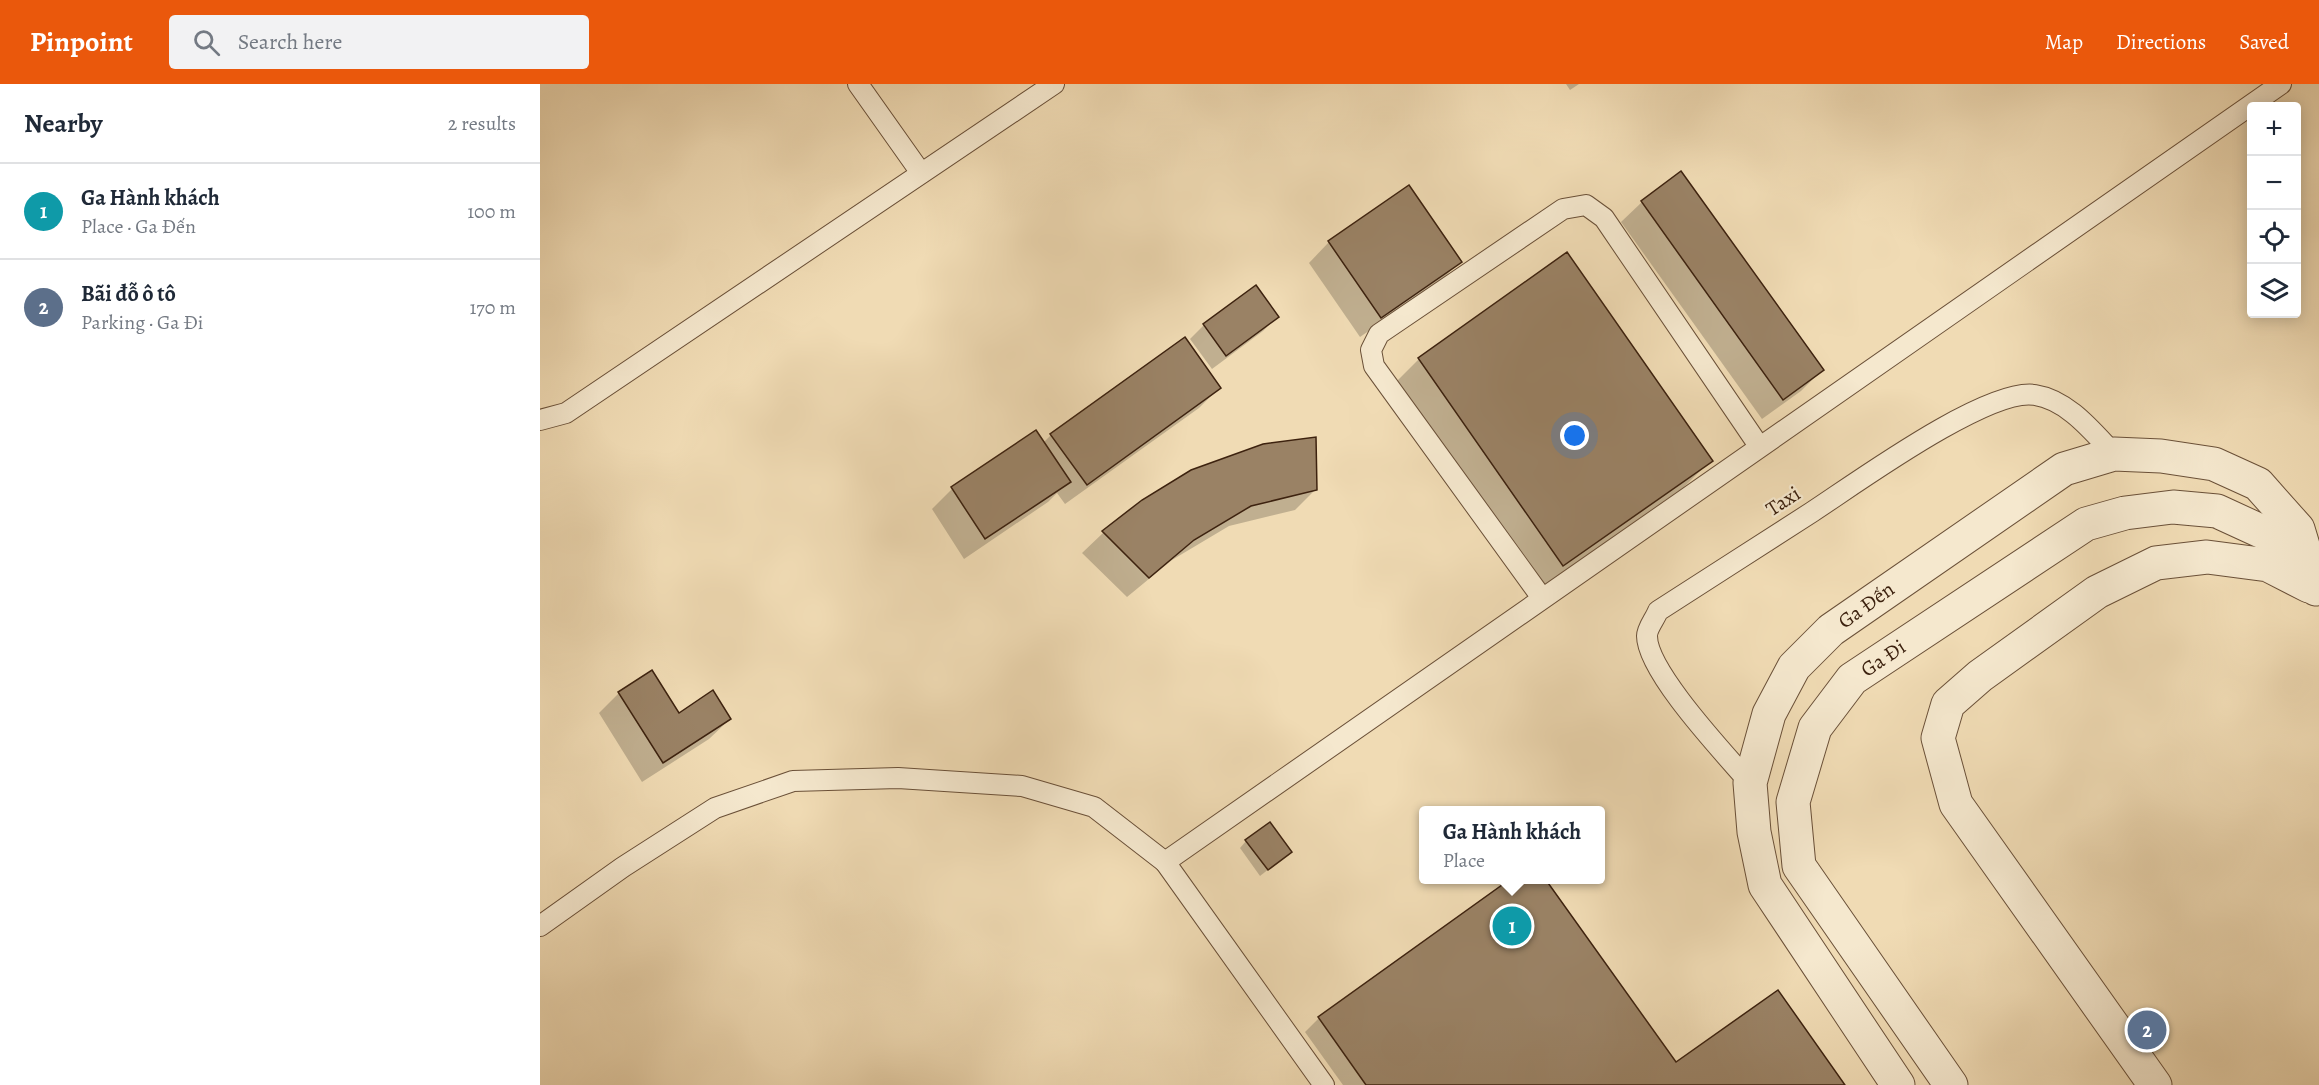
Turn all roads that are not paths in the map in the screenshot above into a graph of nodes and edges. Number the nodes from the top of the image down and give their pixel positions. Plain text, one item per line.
1 (858, 84) edge
2 (1054, 84) edge
3 (2281, 84) edge
4 (921, 173) junction
5 (540, 420) edge
6 (1760, 446) junction
7 (2114, 454) junction
8 (2317, 591) edge
9 (1542, 598) junction
10 (1750, 783) junction
11 (1165, 862) junction
12 (540, 926) edge
13 (1324, 1085) edge
14 (1898, 1085) edge
15 (1951, 1085) edge
16 (2155, 1085) edge

1 - 4 lane
2 - 4 lane
3 - 6 lane
4 - 5 lane
6 - 9 lane
6 - 9 lane
7 - 8 street, Ga Đến
7 - 10 street, Ga Đến
7 - 10 lane, Taxi
8 - 15 street, Ga Đi
8 - 16 street
9 - 11 lane
10 - 14 street, Ga Đến
11 - 12 lane
11 - 13 lane

